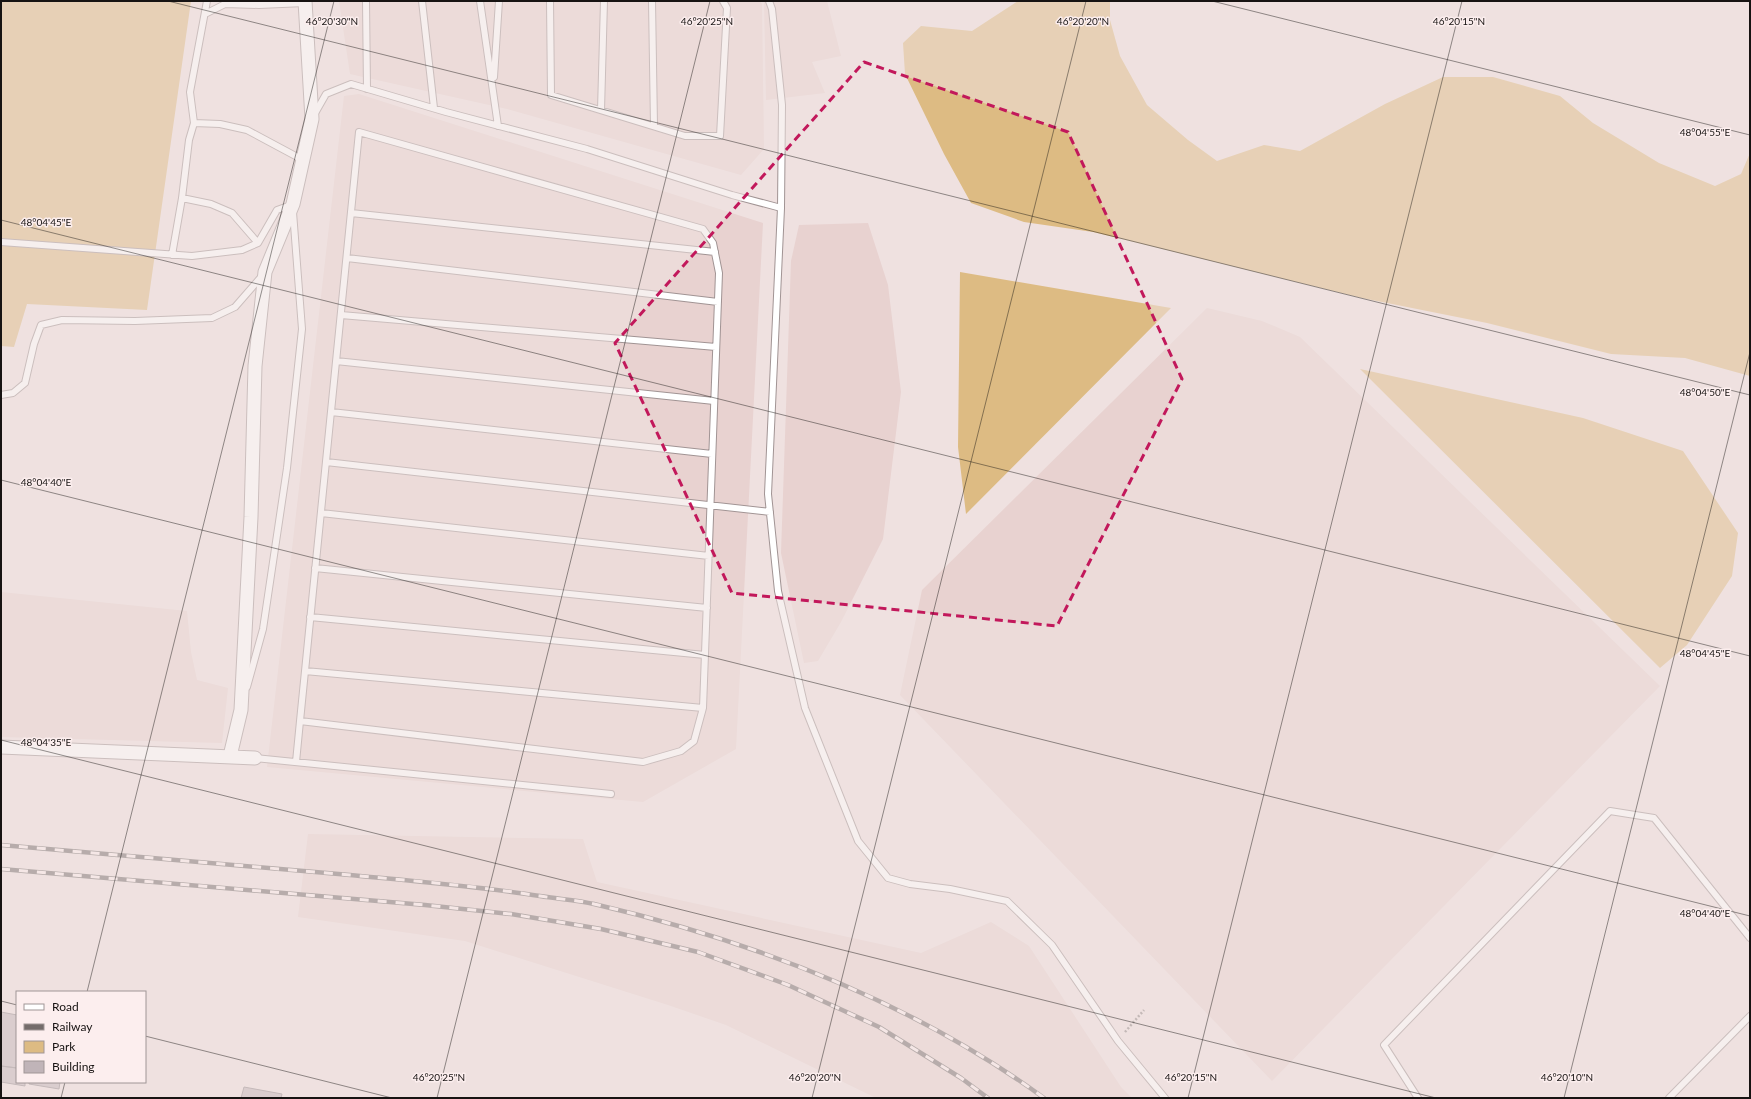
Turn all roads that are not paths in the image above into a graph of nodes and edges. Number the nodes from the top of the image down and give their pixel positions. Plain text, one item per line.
1 (207, 1) edge
2 (366, 1) edge
3 (422, 1) edge
4 (480, 1) edge
5 (499, 1) edge
6 (550, 1) edge
7 (604, 1) edge
8 (652, 1) edge
9 (723, 1) edge
10 (769, 1) edge
11 (305, 2) edge
12 (205, 14) junction
13 (367, 89) junction
14 (493, 90) junction
15 (434, 108) junction
16 (601, 110) junction
17 (312, 119) junction
18 (194, 123) junction
19 (498, 126) junction
20 (654, 126) junction
21 (303, 160) junction
22 (182, 198) junction
23 (293, 204) junction
24 (781, 208) junction
25 (351, 213) junction
26 (1, 242) edge
27 (258, 243) junction
28 (715, 252) junction
29 (172, 255) junction
30 (347, 258) junction
31 (265, 272) junction
32 (718, 302) junction
33 (341, 315) junction
34 (716, 347) junction
35 (336, 361) junction
36 (1, 395) edge
37 (714, 401) junction
38 (331, 412) junction
39 (712, 454) junction
40 (326, 462) junction
41 (710, 506) junction
42 (770, 512) junction
43 (321, 513) junction
44 (709, 556) junction
45 (315, 568) junction
46 (707, 608) junction
47 (310, 617) junction
48 (705, 655) junction
49 (305, 671) junction
50 (703, 708) junction
51 (241, 710) junction
52 (300, 721) junction
53 (1, 747) edge
54 (230, 756) junction
55 (255, 758) joint
56 (296, 762) junction
57 (611, 794) dead end
58 (1750, 938) edge
59 (1750, 1016) edge
60 (1165, 1098) edge
61 (1418, 1098) edge
62 (1669, 1098) edge

1 - 12 lane
2 - 13 lane
3 - 15 lane
4 - 14 lane
5 - 14 lane
6 - 16 lane
7 - 16 lane
8 - 20 lane
9 - 20 lane
10 - 24 lane
11 - 12 lane
11 - 17 street
12 - 18 lane
13 - 15 lane
13 - 17 lane
14 - 19 lane
15 - 19 lane
16 - 20 lane
17 - 21 street
18 - 21 lane
18 - 22 lane
19 - 24 lane
21 - 23 street
22 - 27 lane
22 - 29 lane
23 - 27 lane
23 - 31 street
23 - 51 lane
24 - 42 lane
25 - 28 lane
25 - 28 lane
25 - 30 lane
26 - 29 lane
27 - 29 lane
28 - 32 lane
30 - 32 lane
30 - 33 lane
31 - 36 lane
31 - 51 street
32 - 34 lane
33 - 34 lane
33 - 35 lane
34 - 37 lane
35 - 37 lane
35 - 38 lane
37 - 39 lane
38 - 39 lane
38 - 40 lane
39 - 41 lane
40 - 41 lane
40 - 43 lane
41 - 42 lane
41 - 44 lane
42 - 60 lane
43 - 44 lane
43 - 45 lane
44 - 46 lane
45 - 46 lane
45 - 47 lane
46 - 48 lane
47 - 48 lane
47 - 49 lane
48 - 50 lane
49 - 50 lane
49 - 52 lane
50 - 52 lane
51 - 54 street
52 - 56 lane
53 - 54 street
54 - 55 street
55 - 56 lane
56 - 57 lane
58 - 61 lane
59 - 62 lane

